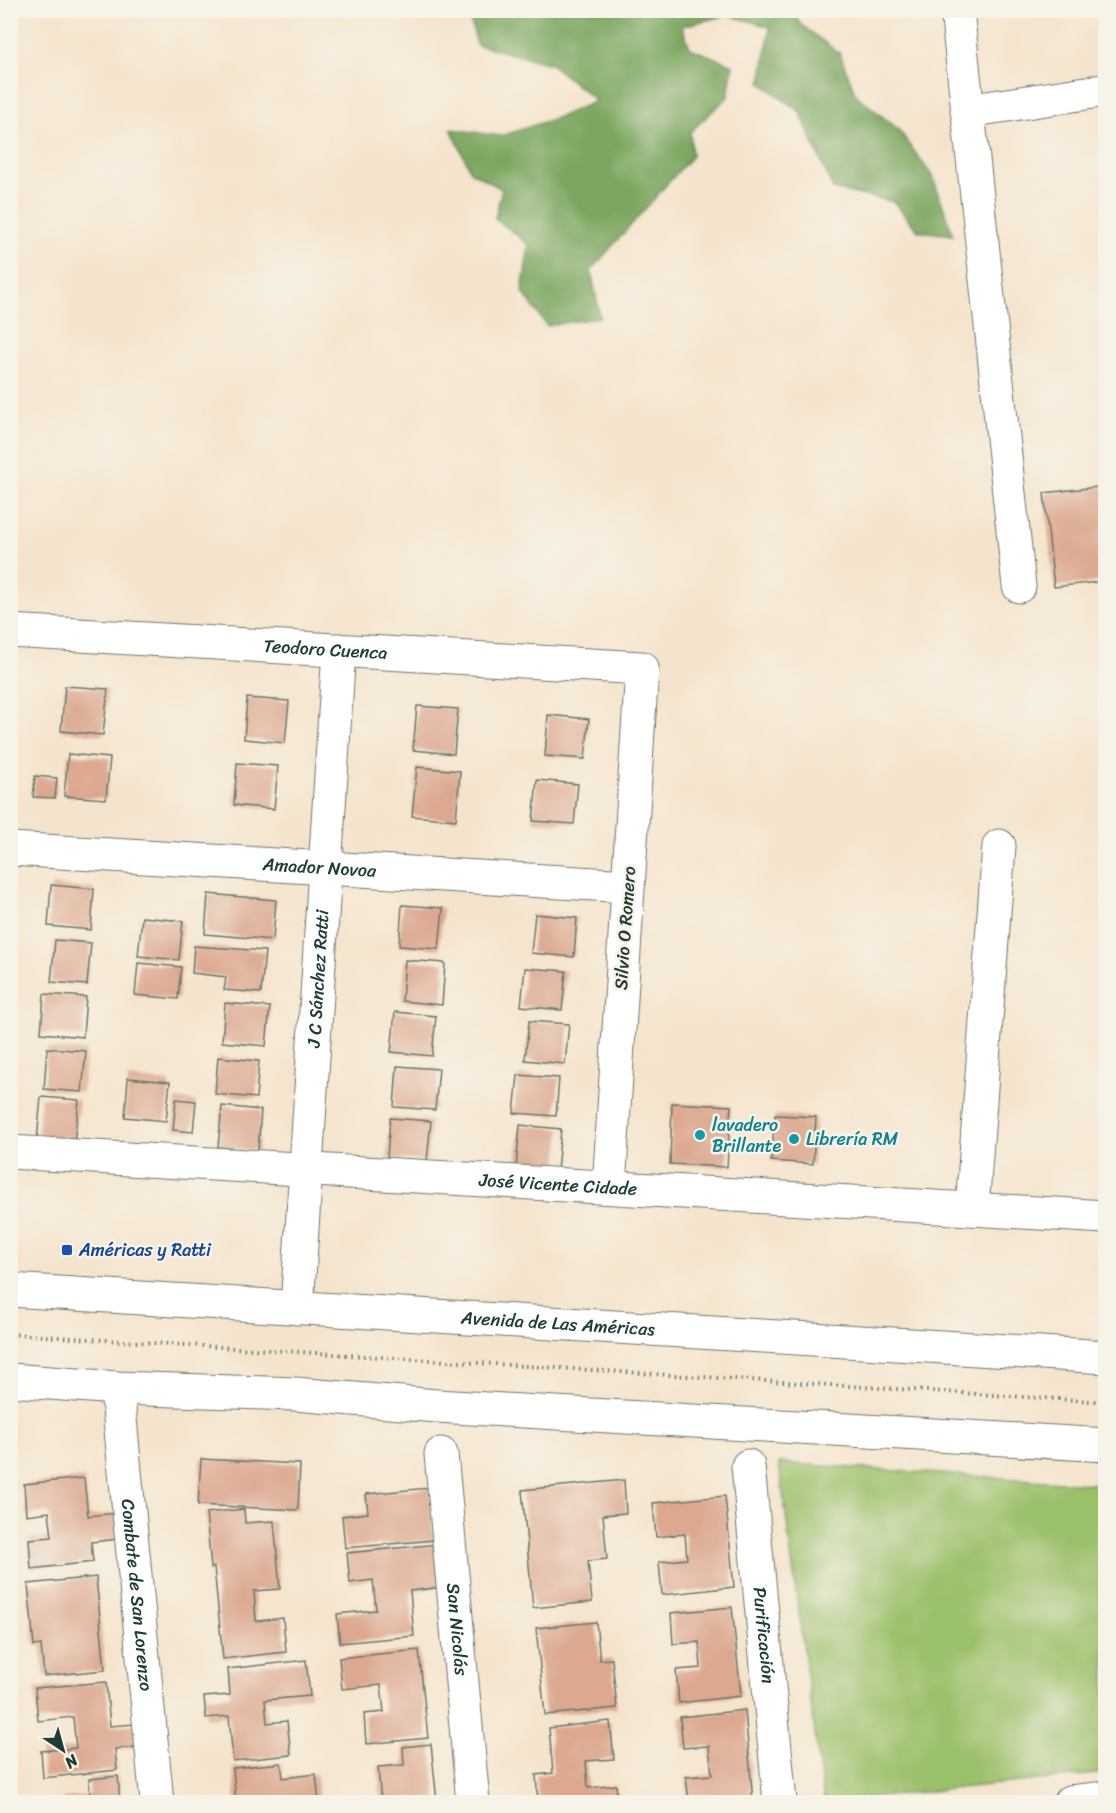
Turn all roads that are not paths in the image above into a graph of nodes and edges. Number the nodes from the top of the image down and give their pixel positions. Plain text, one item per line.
1 (957, 10) edge
2 (1106, 90) edge
3 (967, 111) junction
4 (1020, 586) dead end
5 (10, 631) edge
6 (339, 650) junction
7 (642, 668) joint
8 (999, 846) dead end
9 (10, 849) edge
10 (324, 868) junction
11 (628, 886) junction
12 (10, 1152) edge
13 (305, 1170) junction
14 (609, 1187) junction
15 (972, 1209) junction
16 (1106, 1217) edge
17 (10, 1290) edge
18 (297, 1308) junction
19 (1106, 1357) edge
20 (10, 1380) edge
21 (117, 1388) junction
22 (1106, 1445) edge
23 (441, 1454) dead end
24 (748, 1466) dead end
25 (157, 1803) edge
26 (473, 1803) edge
27 (780, 1803) edge

1 - 3 street
2 - 3 street
3 - 4 street
5 - 6 street, Teodoro Cuenca
6 - 7 street, Teodoro Cuenca
6 - 10 street, J C Sánchez Ratti
7 - 11 street, Silvio O Romero
8 - 15 street
9 - 10 street, Amador Novoa
10 - 11 street, Amador Novoa
10 - 13 street, J C Sánchez Ratti
11 - 14 street, Silvio O Romero
12 - 13 street, José Vicente Cidade
13 - 14 street, José Vicente Cidade
13 - 18 street, J C Sánchez Ratti
14 - 15 street, José Vicente Cidade
15 - 16 street, José Vicente Cidade
17 - 18 street, Avenida de Las Américas
18 - 19 street, Avenida de Las Américas
20 - 21 street
21 - 22 street
21 - 25 street, Combate de San Lorenzo
23 - 26 street, San Nicolás
24 - 27 street, Purificación

